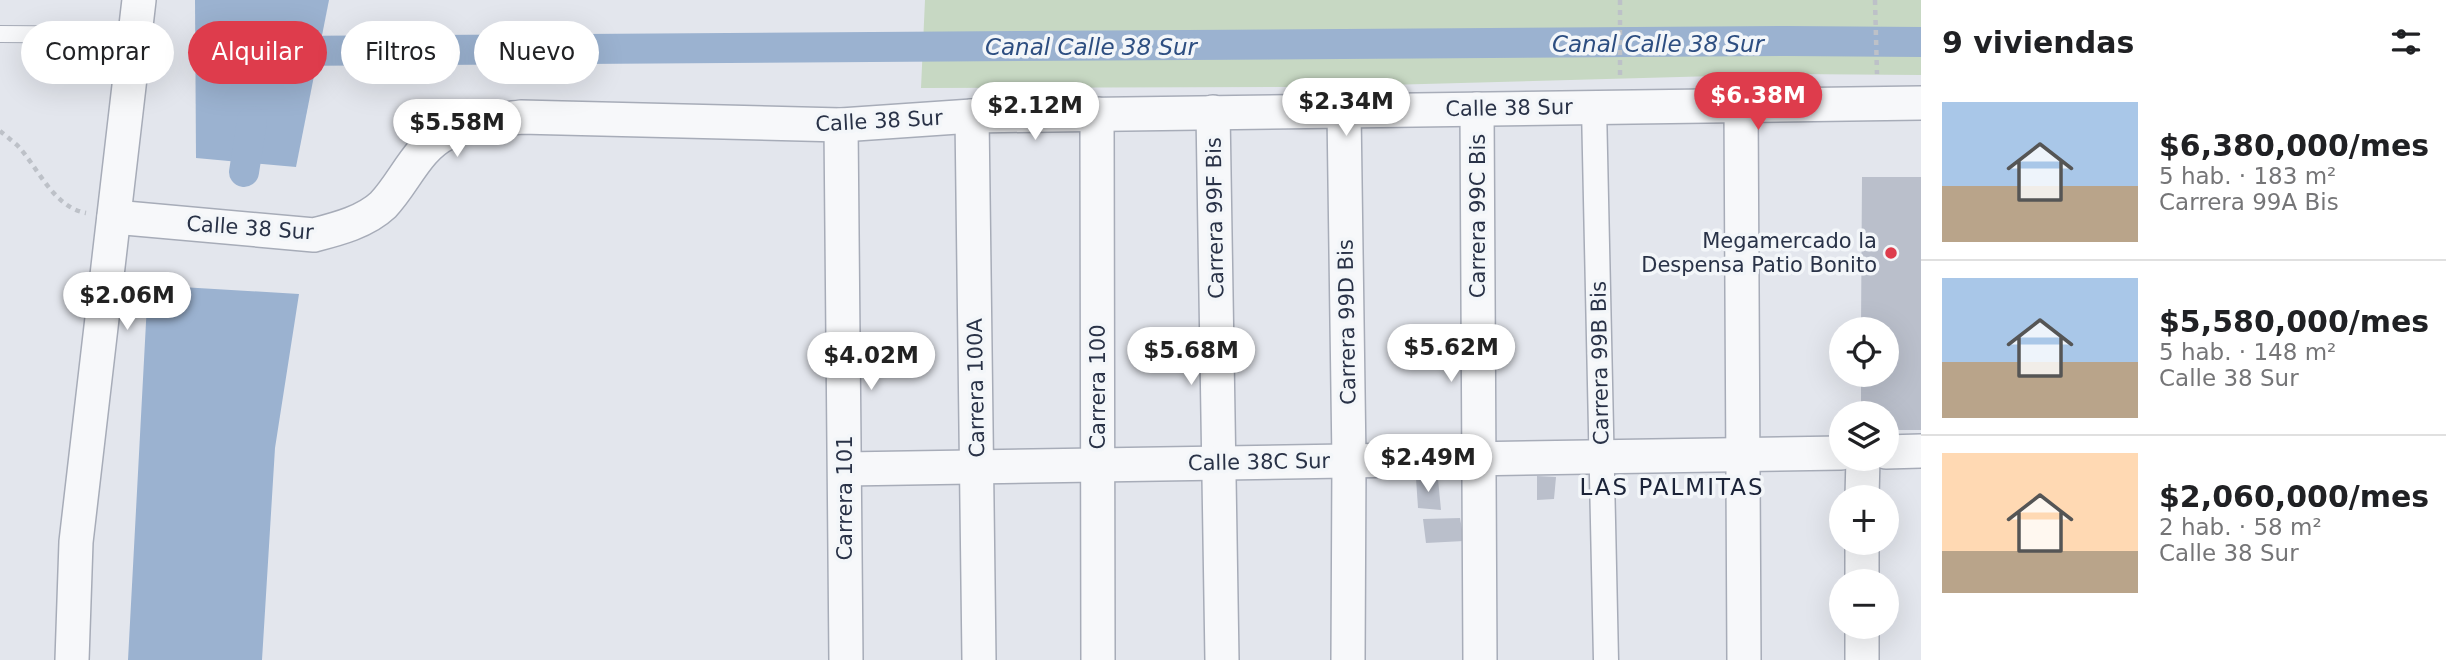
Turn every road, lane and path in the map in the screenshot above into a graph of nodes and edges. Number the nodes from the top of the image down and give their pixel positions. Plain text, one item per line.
1 (139, 0) edge
2 (1620, 0) edge
3 (1875, 0) edge
4 (137, 21) edge
5 (0, 34) edge
6 (21, 34) edge
7 (1877, 77) dead end
8 (129, 84) edge
9 (1921, 103) edge
10 (1741, 105) junction
11 (1608, 107) junction
12 (1477, 109) junction
13 (1344, 111) junction
14 (1213, 113) junction
15 (1097, 114) junction
16 (972, 116) junction
17 (841, 125) junction
18 (0, 131) edge
19 (114, 217) junction
20 (1899, 452) edge
21 (1921, 452) edge
22 (1829, 453) edge
23 (1743, 454) junction
24 (1602, 457) junction
25 (1479, 459) junction
26 (1349, 461) junction
27 (1219, 463) junction
28 (1098, 465) junction
29 (977, 467) junction
30 (845, 469) junction
31 (1862, 639) edge
32 (72, 660) edge
33 (846, 660) edge
34 (979, 660) edge
35 (1098, 660) edge
36 (1222, 660) edge
37 (1348, 660) edge
38 (1480, 660) edge
39 (1606, 660) edge
40 (1744, 660) edge
41 (1862, 660) edge

1 - 4 street
2 - 11 path
3 - 7 path
5 - 6 lane
8 - 19 street
9 - 10 street, Calle 38 Sur
10 - 11 street, Calle 38 Sur
10 - 23 street
11 - 12 street, Calle 38 Sur
11 - 24 street, Carrera 99B Bis
12 - 13 street, Calle 38 Sur
12 - 25 street, Carrera 99C Bis
13 - 14 street, Calle 38 Sur
13 - 26 street, Carrera 99D Bis
14 - 15 street, Calle 38 Sur
14 - 27 street, Carrera 99F Bis
15 - 16 street, Calle 38 Sur
15 - 28 street, Carrera 100
16 - 17 street, Calle 38 Sur
16 - 29 street, Carrera 100A
17 - 19 street, Calle 38 Sur
17 - 30 street, Carrera 101
18 - 19 path
19 - 32 street
20 - 21 street
22 - 23 street, Calle 38C Sur
23 - 24 street, Calle 38C Sur
23 - 40 street
24 - 25 street, Calle 38C Sur
24 - 39 street, Carrera 99B Bis
25 - 26 street, Calle 38C Sur
25 - 38 street, Carrera 99C Bis
26 - 27 street, Calle 38C Sur
26 - 37 street, Carrera 99D Bis
27 - 28 street, Calle 38C Sur
27 - 36 street, Carrera 99F Bis
28 - 29 street, Calle 38C Sur
28 - 35 street, Carrera 100
29 - 30 street, Calle 38C Sur
29 - 34 street, Carrera 100A
30 - 33 street, Carrera 101
31 - 41 street

